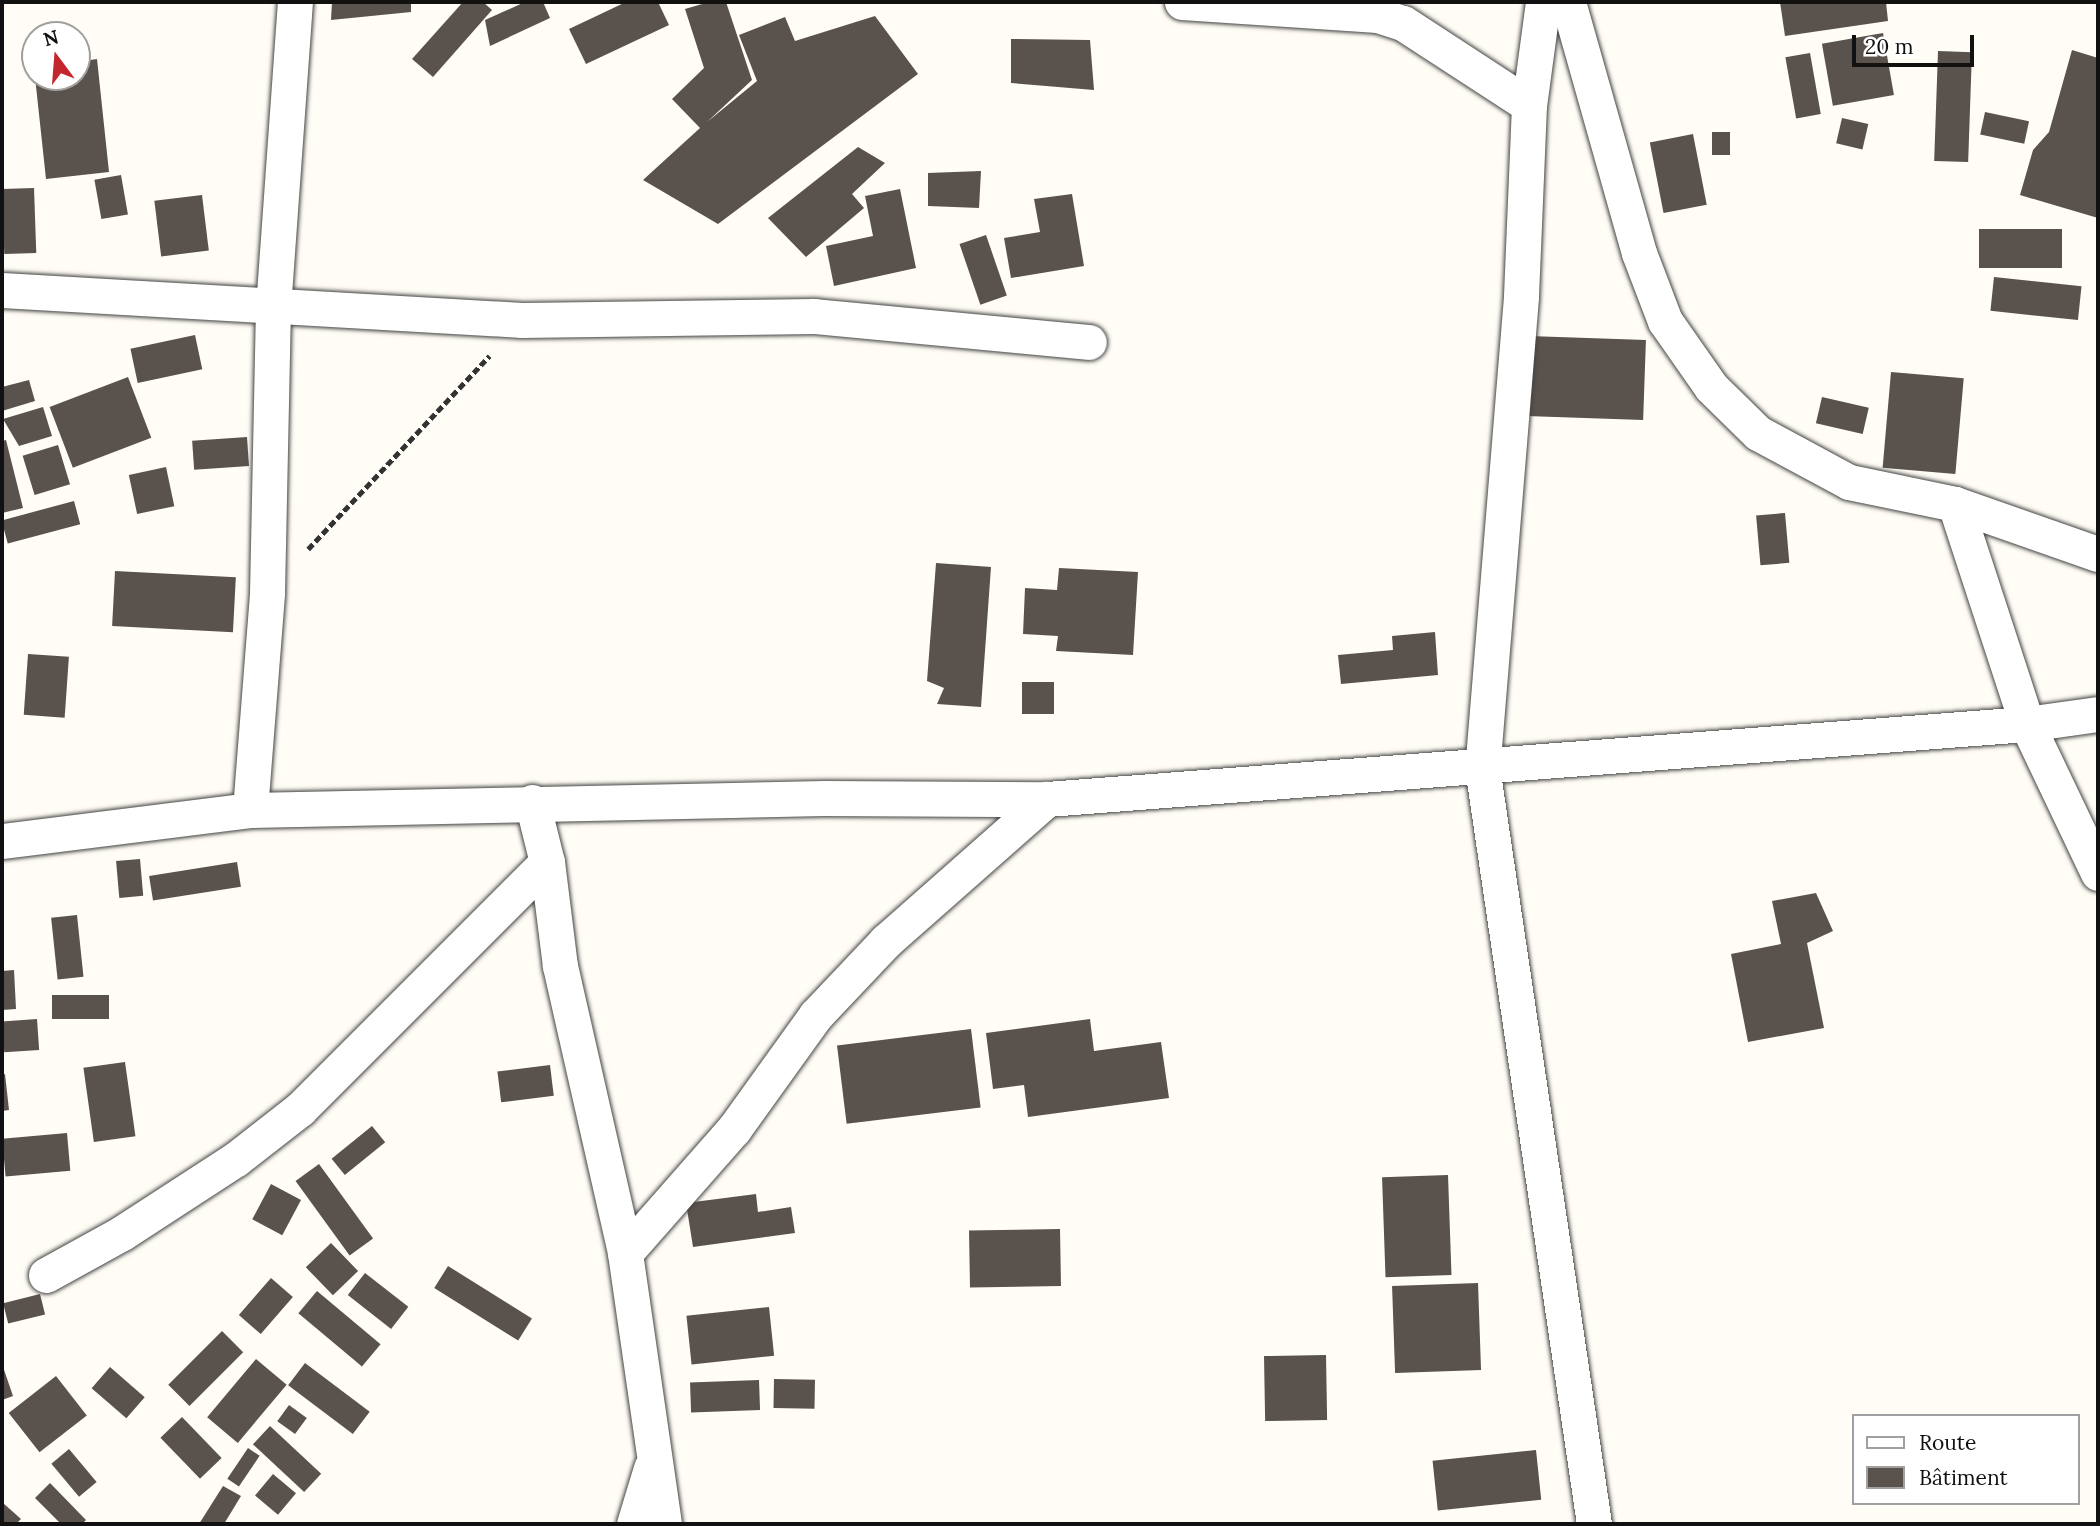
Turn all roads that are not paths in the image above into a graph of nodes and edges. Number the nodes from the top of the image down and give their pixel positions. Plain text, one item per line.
1 (295, 2) edge
2 (1182, 2) edge
3 (1543, 2) edge
4 (1568, 2) edge
5 (1529, 105) junction
6 (2, 290) edge
7 (273, 308) junction
8 (1089, 342) dead end
9 (1955, 504) junction
10 (2098, 554) edge
11 (2098, 715) edge
12 (2027, 724) junction
13 (1482, 767) junction
14 (1047, 799) junction
15 (532, 802) junction
16 (250, 810) junction
17 (2, 841) edge
18 (547, 862) junction
19 (2098, 873) edge
20 (625, 1253) junction
21 (46, 1275) dead end
22 (654, 1457) junction
23 (634, 1524) edge
24 (664, 1524) edge
25 (1594, 1524) edge

1 - 7 street
2 - 5 street
3 - 5 street
4 - 9 street
5 - 13 street
6 - 7 street
7 - 8 street
7 - 16 street
9 - 10 street
9 - 12 street
11 - 12 street
12 - 13 street
12 - 19 street
13 - 14 street
13 - 25 street
14 - 15 street
14 - 20 street
15 - 16 street
15 - 18 street
16 - 17 street
18 - 20 street
18 - 21 street
20 - 22 street
22 - 23 street
22 - 24 street

